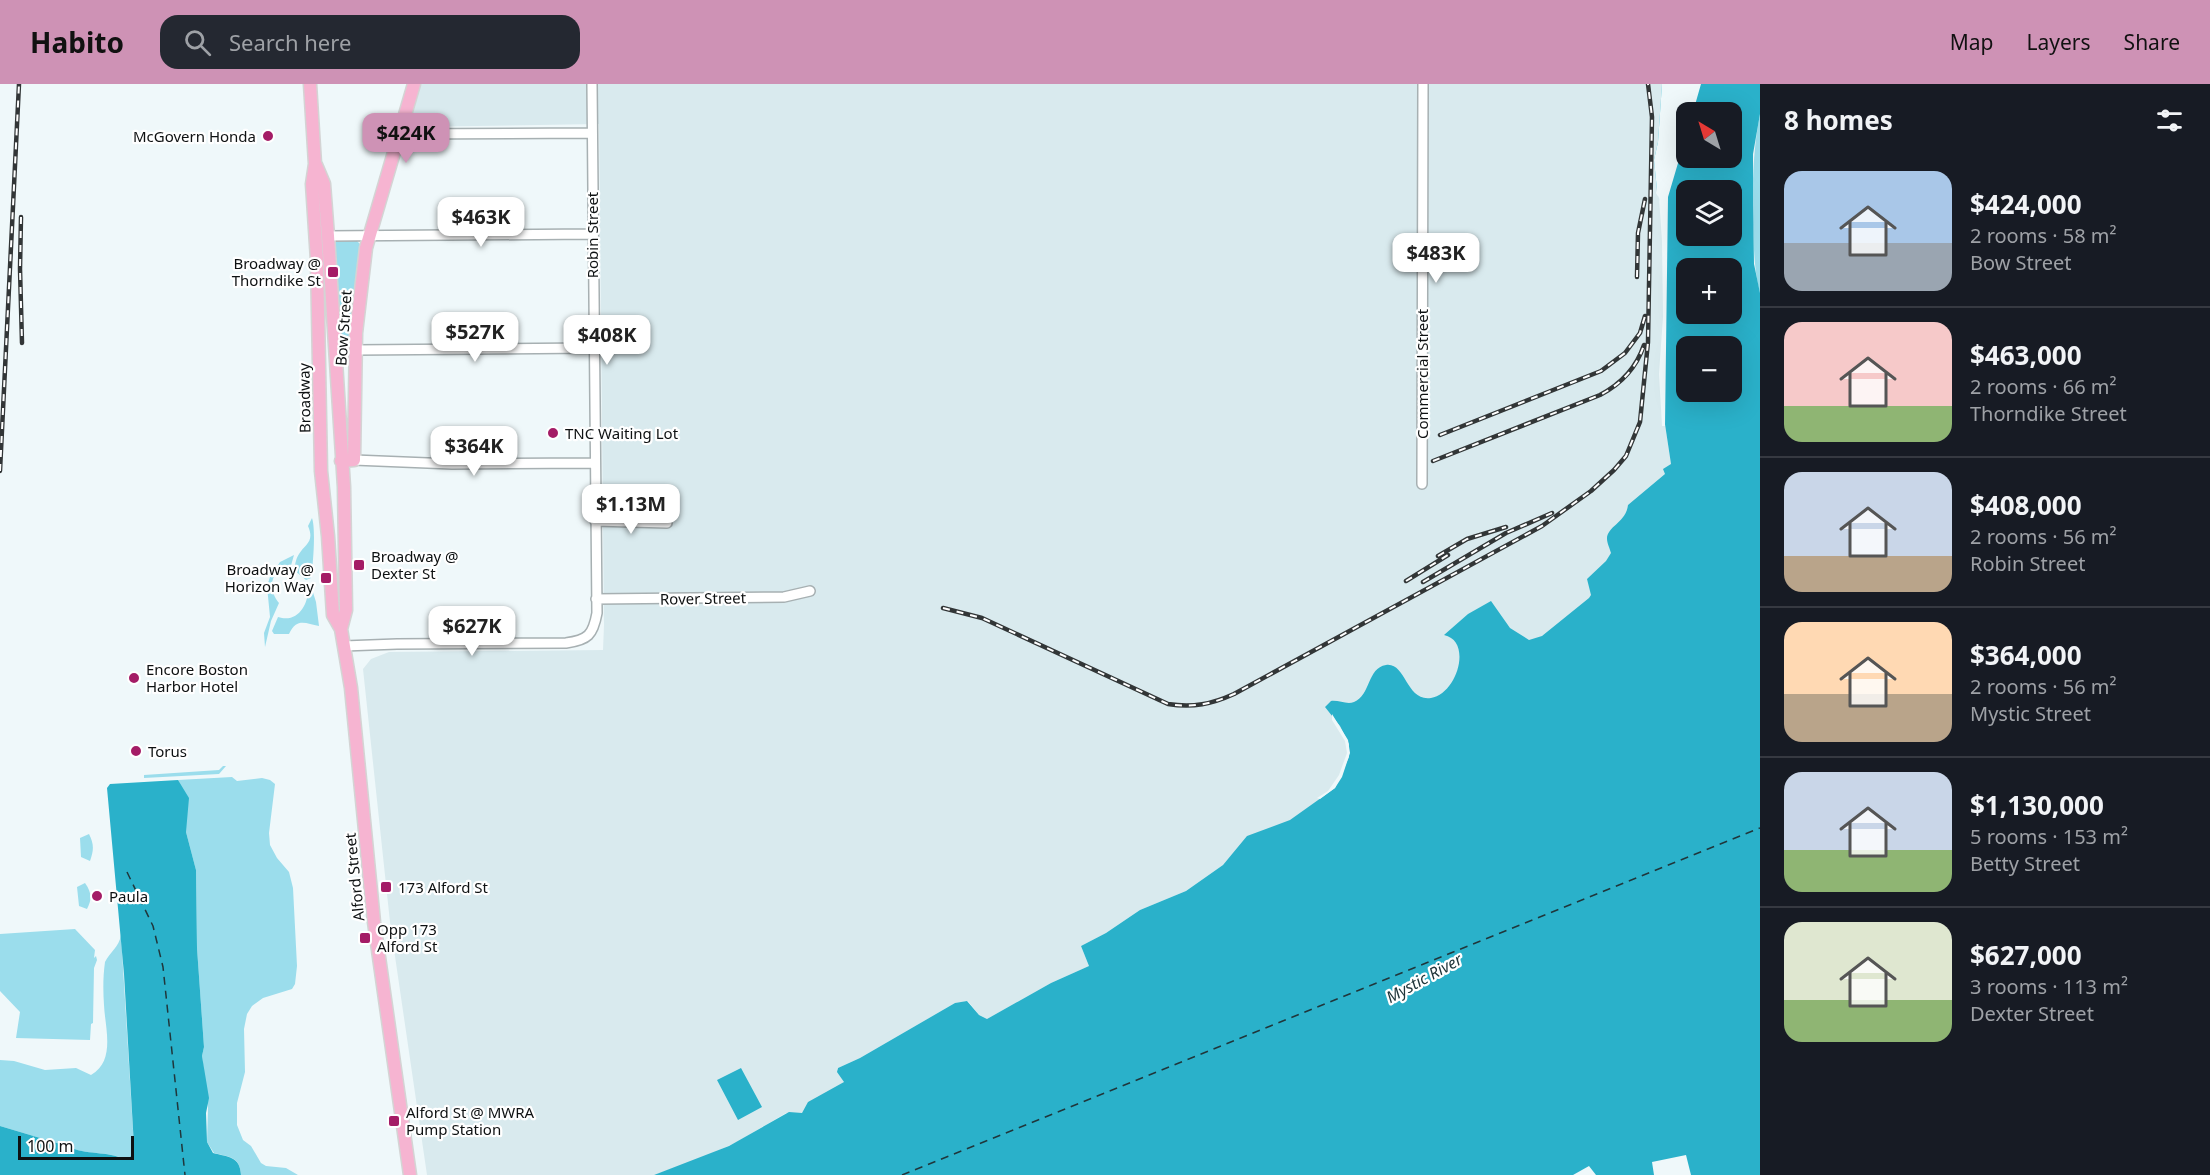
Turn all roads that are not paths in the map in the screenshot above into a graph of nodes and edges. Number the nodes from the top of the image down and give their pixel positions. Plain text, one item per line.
1 (310, 84) edge
2 (414, 84) edge
3 (592, 84) edge
4 (1423, 84) edge
5 (592, 133) junction
6 (399, 134) junction
7 (315, 164) junction
8 (592, 234) junction
9 (328, 236) junction
10 (369, 236) junction
11 (593, 348) junction
12 (355, 350) junction
13 (354, 460) junction
14 (341, 461) junction
15 (594, 463) junction
16 (1422, 484) dead end
17 (595, 521) junction
18 (667, 523) dead end
19 (810, 591) dead end
20 (596, 599) junction
21 (341, 629) junction
22 (344, 646) junction
23 (410, 1175) edge

1 - 7 main road, Broadway
2 - 6 main road, Bow Street
3 - 5 street, Robin Street
4 - 16 street, Commercial Street
5 - 6 street
5 - 8 street, Robin Street
6 - 10 main road, Bow Street
7 - 9 main road, Broadway
7 - 21 main road, Broadway
8 - 10 street
8 - 11 street, Robin Street
9 - 10 street
9 - 14 main road, Broadway
10 - 12 main road, Bow Street
11 - 12 street
11 - 15 street, Robin Street
12 - 13 main road, Bow Street
13 - 14 main road
13 - 15 street
14 - 21 main road, Broadway
15 - 17 street, Robin Street
17 - 18 street
17 - 20 street, Robin Street
19 - 20 street, Rover Street
20 - 22 street, Robin Street
21 - 22 main road, Broadway
22 - 23 main road, Alford Street

